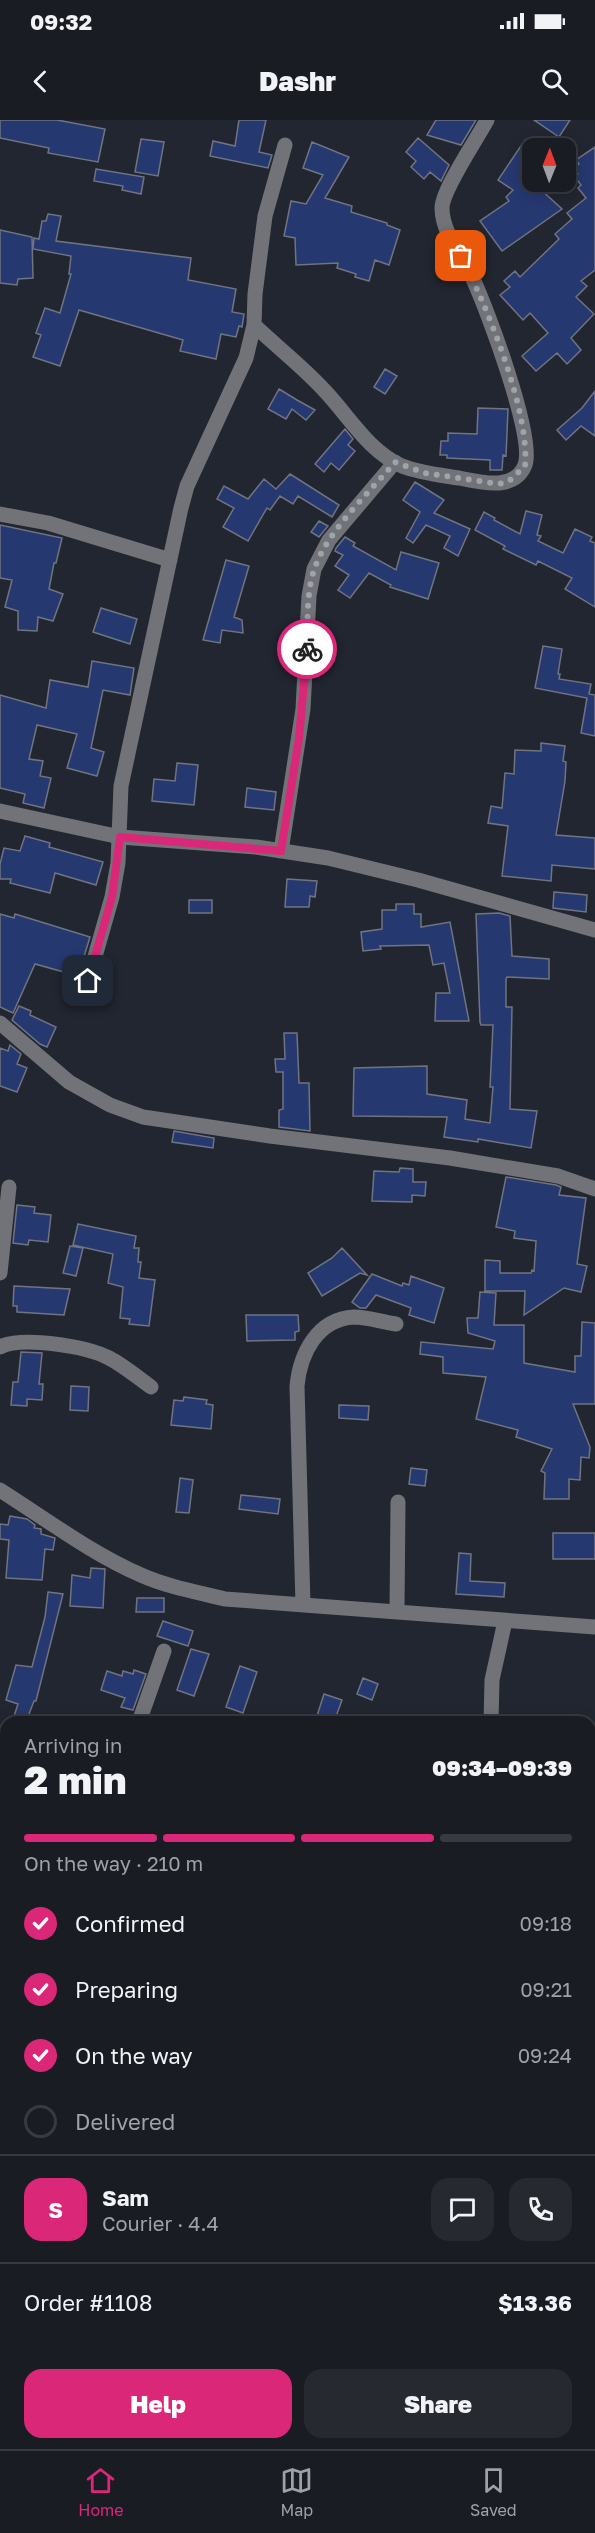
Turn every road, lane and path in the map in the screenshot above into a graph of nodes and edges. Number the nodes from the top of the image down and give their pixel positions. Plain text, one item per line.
1 (487, 120) edge
2 (285, 145) dead end
3 (254, 325) junction
4 (395, 462) junction
5 (0, 514) edge
6 (170, 560) junction
7 (0, 811) edge
8 (120, 837) junction
9 (281, 851) junction
10 (595, 930) edge
11 (88, 981) dead end
12 (0, 1023) edge
13 (9, 1187) dead end
14 (595, 1189) edge
15 (0, 1273) edge
16 (396, 1324) dead end
17 (0, 1347) edge
18 (151, 1387) dead end
19 (0, 1490) edge
20 (398, 1502) dead end
21 (303, 1605) junction
22 (397, 1612) junction
23 (505, 1621) junction
24 (595, 1628) edge
25 (164, 1651) dead end
26 (141, 1716) edge
27 (491, 1716) edge

1 - 4 street
2 - 3 street
3 - 4 street
3 - 6 street
4 - 9 street
5 - 6 street
6 - 8 street
7 - 8 street
8 - 9 street
8 - 11 street
9 - 10 street
12 - 14 street
13 - 15 street
16 - 21 street
17 - 18 street
19 - 21 street
20 - 22 street
21 - 22 street
22 - 23 street
23 - 24 street
23 - 27 street
25 - 26 street

